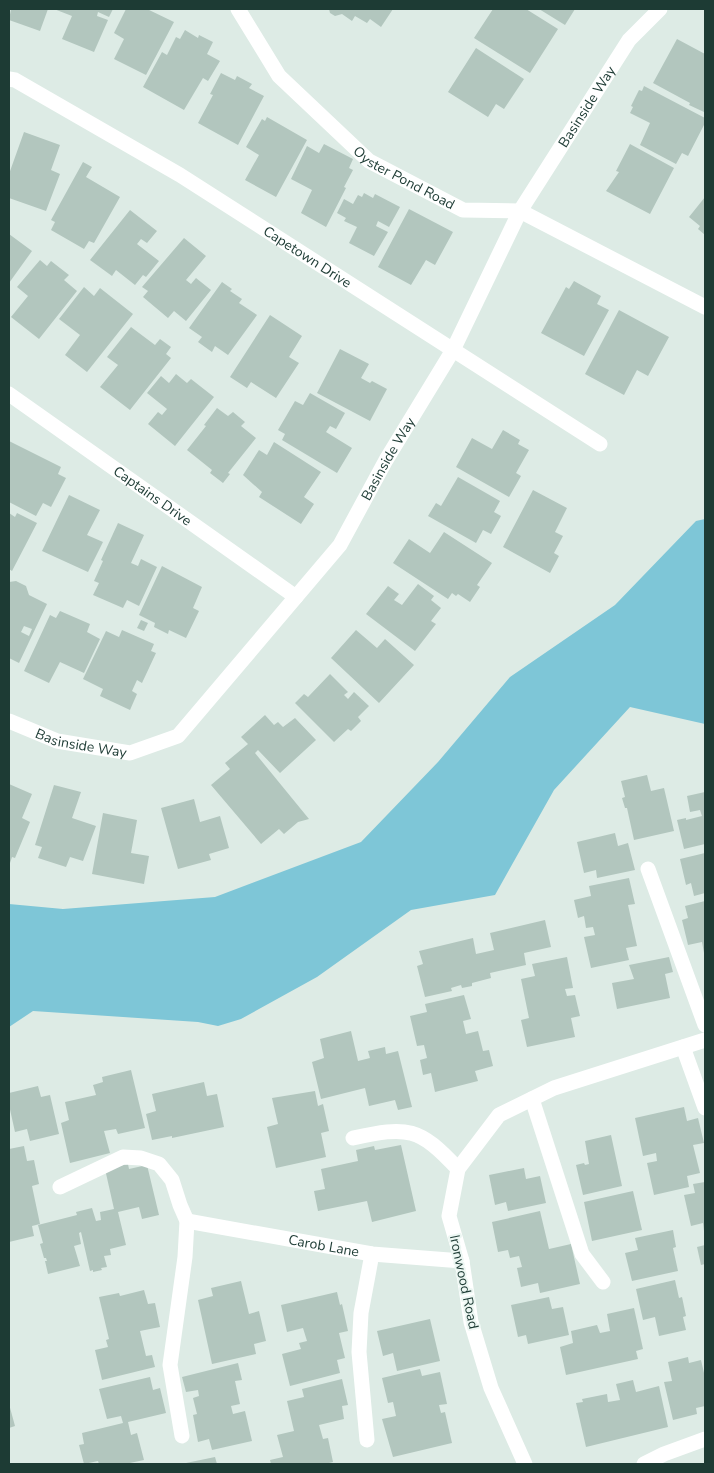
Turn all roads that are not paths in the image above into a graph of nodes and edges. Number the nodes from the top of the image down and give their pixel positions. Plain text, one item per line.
1 (238, 9) edge
2 (660, 9) edge
3 (9, 79) edge
4 (520, 211) junction
5 (705, 307) edge
6 (453, 350) junction
7 (9, 394) edge
8 (600, 444) dead end
9 (296, 598) junction
10 (9, 720) edge
11 (648, 870) dead end
12 (705, 1025) edge
13 (705, 1040) edge
14 (683, 1047) junction
15 (532, 1099) junction
16 (705, 1108) edge
17 (353, 1138) dead end
18 (458, 1169) junction
19 (60, 1187) dead end
20 (187, 1221) junction
21 (372, 1254) junction
22 (462, 1261) junction
23 (603, 1282) dead end
24 (182, 1436) dead end
25 (705, 1439) edge
26 (366, 1440) dead end
27 (526, 1464) edge
28 (644, 1464) edge

1 - 4 street, Oyster Pond Road
2 - 4 street, Basinside Way
3 - 6 street, Capetown Drive
4 - 5 street, Oyster Pond Road
4 - 6 street, Basinside Way
6 - 8 street, Capetown Drive
6 - 9 street, Basinside Way
7 - 9 street, Captains Drive
9 - 10 street, Basinside Way
11 - 12 street
13 - 14 street, Ironwood Road
14 - 15 street, Ironwood Road
14 - 16 street
15 - 18 street, Ironwood Road
15 - 23 street
17 - 18 street
18 - 22 street, Ironwood Road
19 - 20 street
20 - 21 street, Carob Lane
20 - 24 street
21 - 22 street, Carob Lane
21 - 26 street
22 - 27 street, Ironwood Road
25 - 28 street

